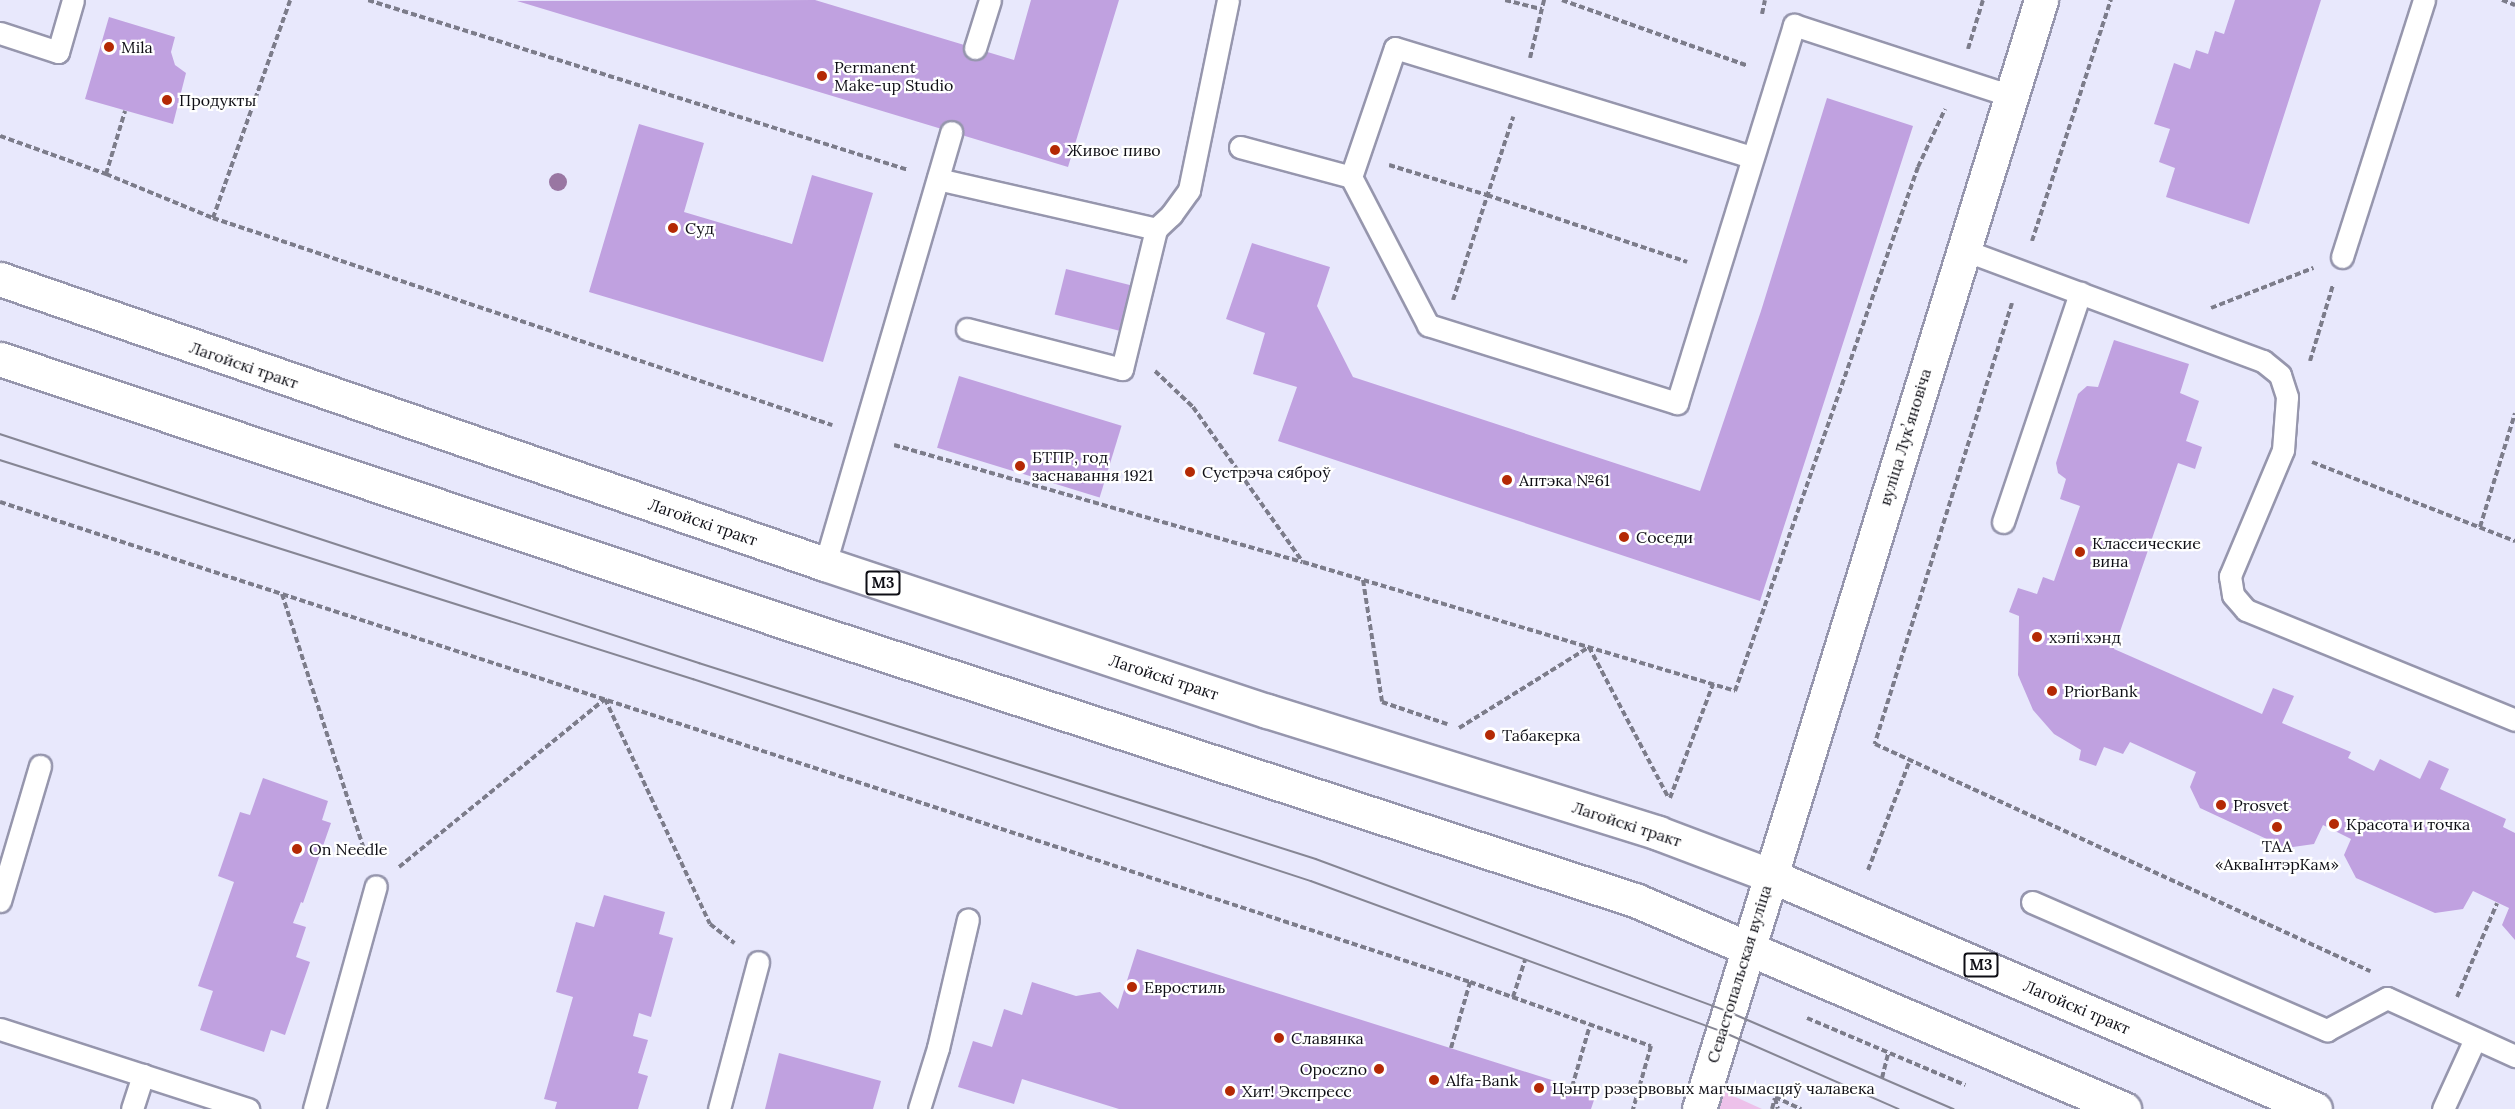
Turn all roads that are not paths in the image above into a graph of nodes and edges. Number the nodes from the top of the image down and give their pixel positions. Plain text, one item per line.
1 (73, 0) edge
2 (990, 0) edge
3 (1228, 0) edge
4 (2041, 0) edge
5 (2424, 0) edge
6 (0, 33) edge
7 (975, 48) dead end
8 (2011, 96) junction
9 (951, 132) dead end
10 (1240, 147) dead end
11 (1751, 157) junction
12 (1351, 177) junction
13 (938, 179) junction
14 (1156, 229) junction
15 (1964, 250) junction
16 (2342, 257) road end
17 (0, 279) edge
18 (2080, 293) junction
19 (967, 329) dead end
20 (0, 359) edge
21 (2003, 522) dead end
22 (825, 564) junction
23 (2515, 720) edge
24 (40, 766) dead end
25 (1769, 875) junction
26 (376, 886) road end
27 (0, 901) edge
28 (2032, 902) dead end
29 (968, 919) dead end
30 (1748, 946) junction
31 (758, 962) road end
32 (0, 1029) edge
33 (2475, 1039) junction
34 (2515, 1056) edge
35 (143, 1075) junction
36 (240, 1108) edge
37 (132, 1109) edge
38 (314, 1109) edge
39 (719, 1109) edge
40 (919, 1109) edge
41 (1699, 1109) edge
42 (2124, 1109) edge
43 (2314, 1109) edge
44 (2443, 1109) edge

1 - 6 lane
2 - 7 lane
3 - 14 lane
4 - 8 main road, вуліца Лукʼяновіча
5 - 16 lane
8 - 11 lane
8 - 15 main road, вуліца Лукʼяновіча
9 - 13 lane
10 - 12 lane
11 - 12 lane
11 - 12 lane
13 - 14 lane
13 - 22 lane
14 - 19 lane
15 - 18 lane
15 - 25 main road, вуліца Лукʼяновіча
17 - 22 main road, Лагойскі тракт / М3
18 - 21 lane
18 - 23 lane
20 - 30 main road
22 - 25 main road, Лагойскі тракт / М3
24 - 27 lane
25 - 30 main road, Севастопальская вуліца
25 - 43 main road, Лагойскі тракт / М3
26 - 38 lane
28 - 33 lane
29 - 40 lane
30 - 41 main road, Севастопальская вуліца
30 - 42 main road
31 - 39 lane
32 - 35 lane
33 - 34 lane
33 - 44 lane
35 - 36 lane
35 - 37 lane

